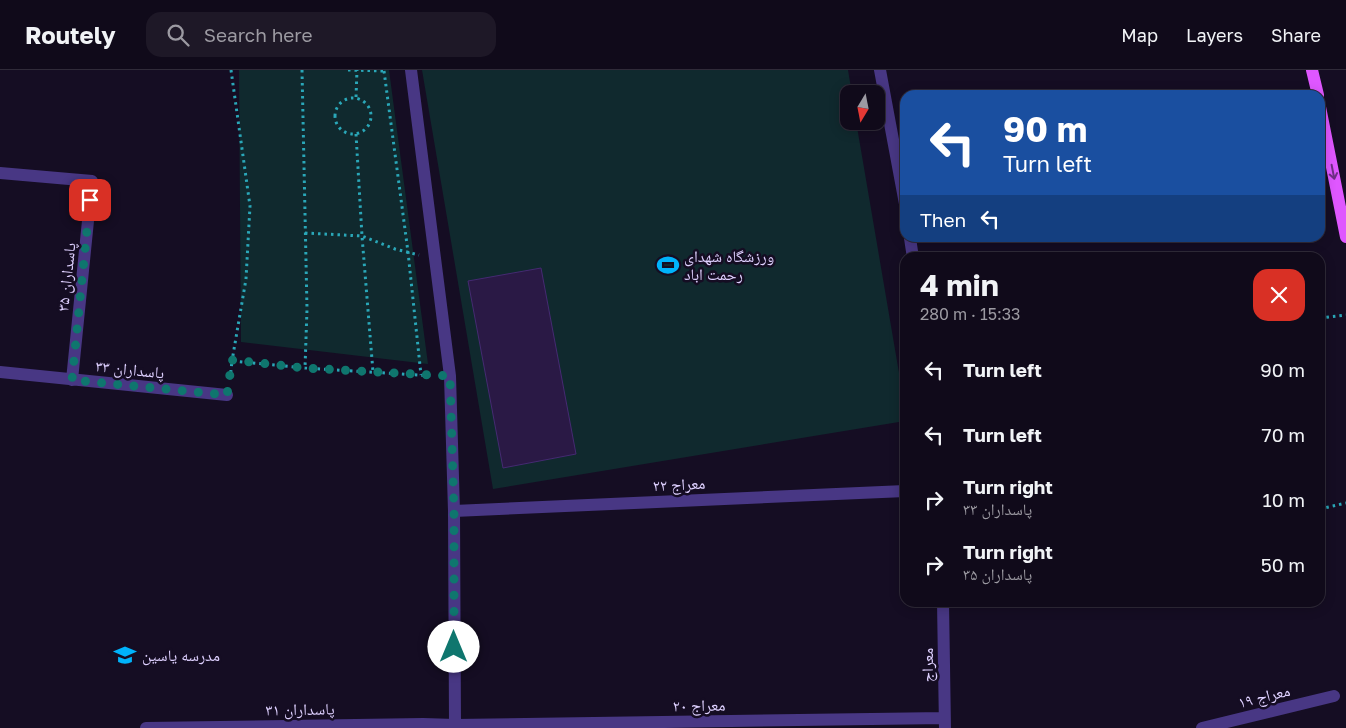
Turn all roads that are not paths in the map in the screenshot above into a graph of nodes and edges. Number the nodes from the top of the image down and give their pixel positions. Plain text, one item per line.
1 (412, 70) edge
2 (880, 70) edge
3 (1312, 70) edge
4 (1317, 90) edge
5 (1325, 132) edge
6 (0, 173) edge
7 (900, 177) edge
8 (1346, 237) edge
9 (0, 372) edge
10 (72, 380) junction
11 (227, 395) road end
12 (900, 491) edge
13 (454, 511) junction
14 (943, 607) edge
15 (1334, 696) dead end
16 (944, 723) edge
17 (423, 726) edge
18 (455, 726) junction
19 (279, 727) edge
20 (146, 728) edge
21 (1202, 728) edge

1 - 13 street
2 - 7 street
3 - 4 main road
5 -> 8 main road
6 - 10 street, پاسداران ۳۵
9 - 10 street, پاسداران ۳۳
10 - 11 street, پاسداران ۳۳
12 - 13 street, معراج ۲۲
13 - 18 street
14 - 16 street, معراج
15 - 21 street, معراج ۱۹
16 - 18 street, معراج ۲۰
17 - 18 street, پاسداران ۳۱
17 - 19 street, پاسداران ۳۱
19 - 20 street, پاسداران ۳۱

